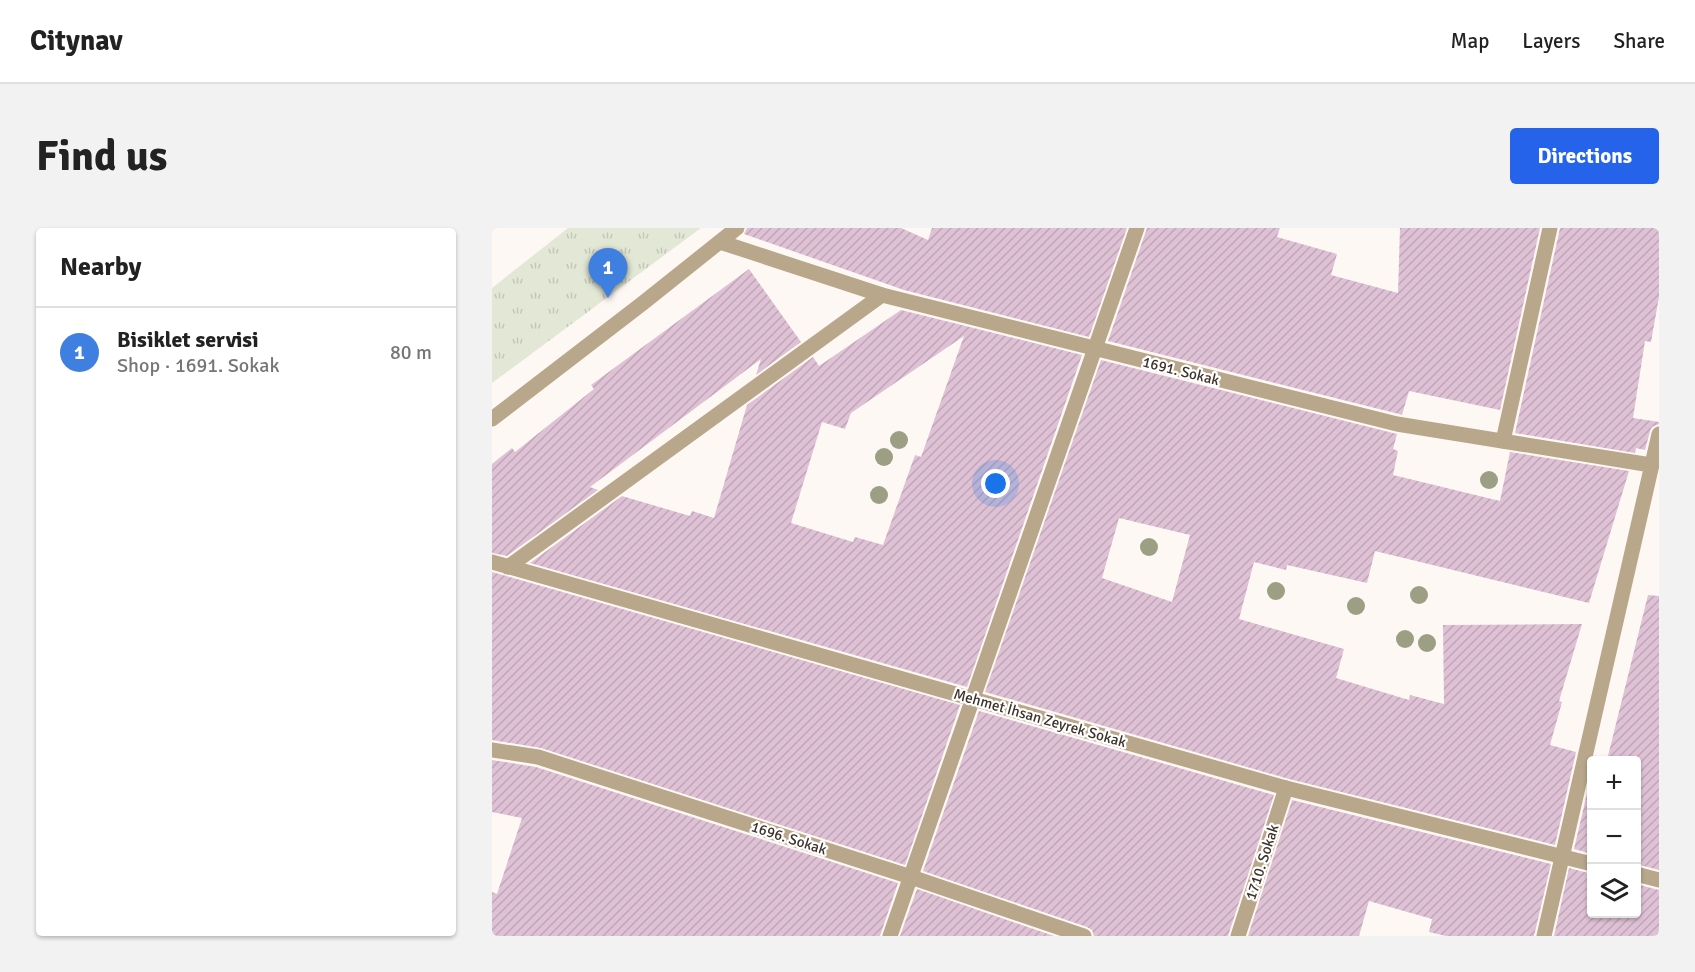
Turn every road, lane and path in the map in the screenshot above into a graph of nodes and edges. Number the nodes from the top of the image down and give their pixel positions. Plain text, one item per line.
1 (737, 228) edge
2 (1137, 228) edge
3 (1550, 228) edge
4 (720, 242) junction
5 (882, 296) junction
6 (1094, 350) junction
7 (492, 419) edge
8 (1659, 434) edge
9 (1503, 441) junction
10 (1651, 465) junction
11 (492, 562) edge
12 (508, 567) junction
13 (973, 699) junction
14 (492, 750) edge
15 (1286, 788) junction
16 (1563, 857) junction
17 (1587, 863) edge
18 (1641, 875) edge
19 (911, 877) junction
20 (1659, 880) edge
21 (890, 936) edge
22 (1084, 936) edge
23 (1238, 936) edge
24 (1544, 936) edge

1 - 4 street
2 - 6 street
3 - 9 street
4 - 5 street, 1691. Sokak
4 - 7 street
5 - 6 street, 1691. Sokak
5 - 12 street
6 - 9 street, 1691. Sokak
6 - 13 street
8 - 10 street
9 - 10 street, 1691. Sokak
10 - 16 street
11 - 12 street, Mehmet İhsan Zeyrek Sokak
12 - 13 street, Mehmet İhsan Zeyrek Sokak
13 - 15 street, Mehmet İhsan Zeyrek Sokak
13 - 19 street
14 - 19 street, 1696. Sokak
15 - 16 street, Mehmet İhsan Zeyrek Sokak
15 - 23 street, 1710. Sokak
16 - 17 street, Mehmet İhsan Zeyrek Sokak
16 - 24 street
18 - 20 street
19 - 21 street
19 - 22 street, 1696. Sokak

